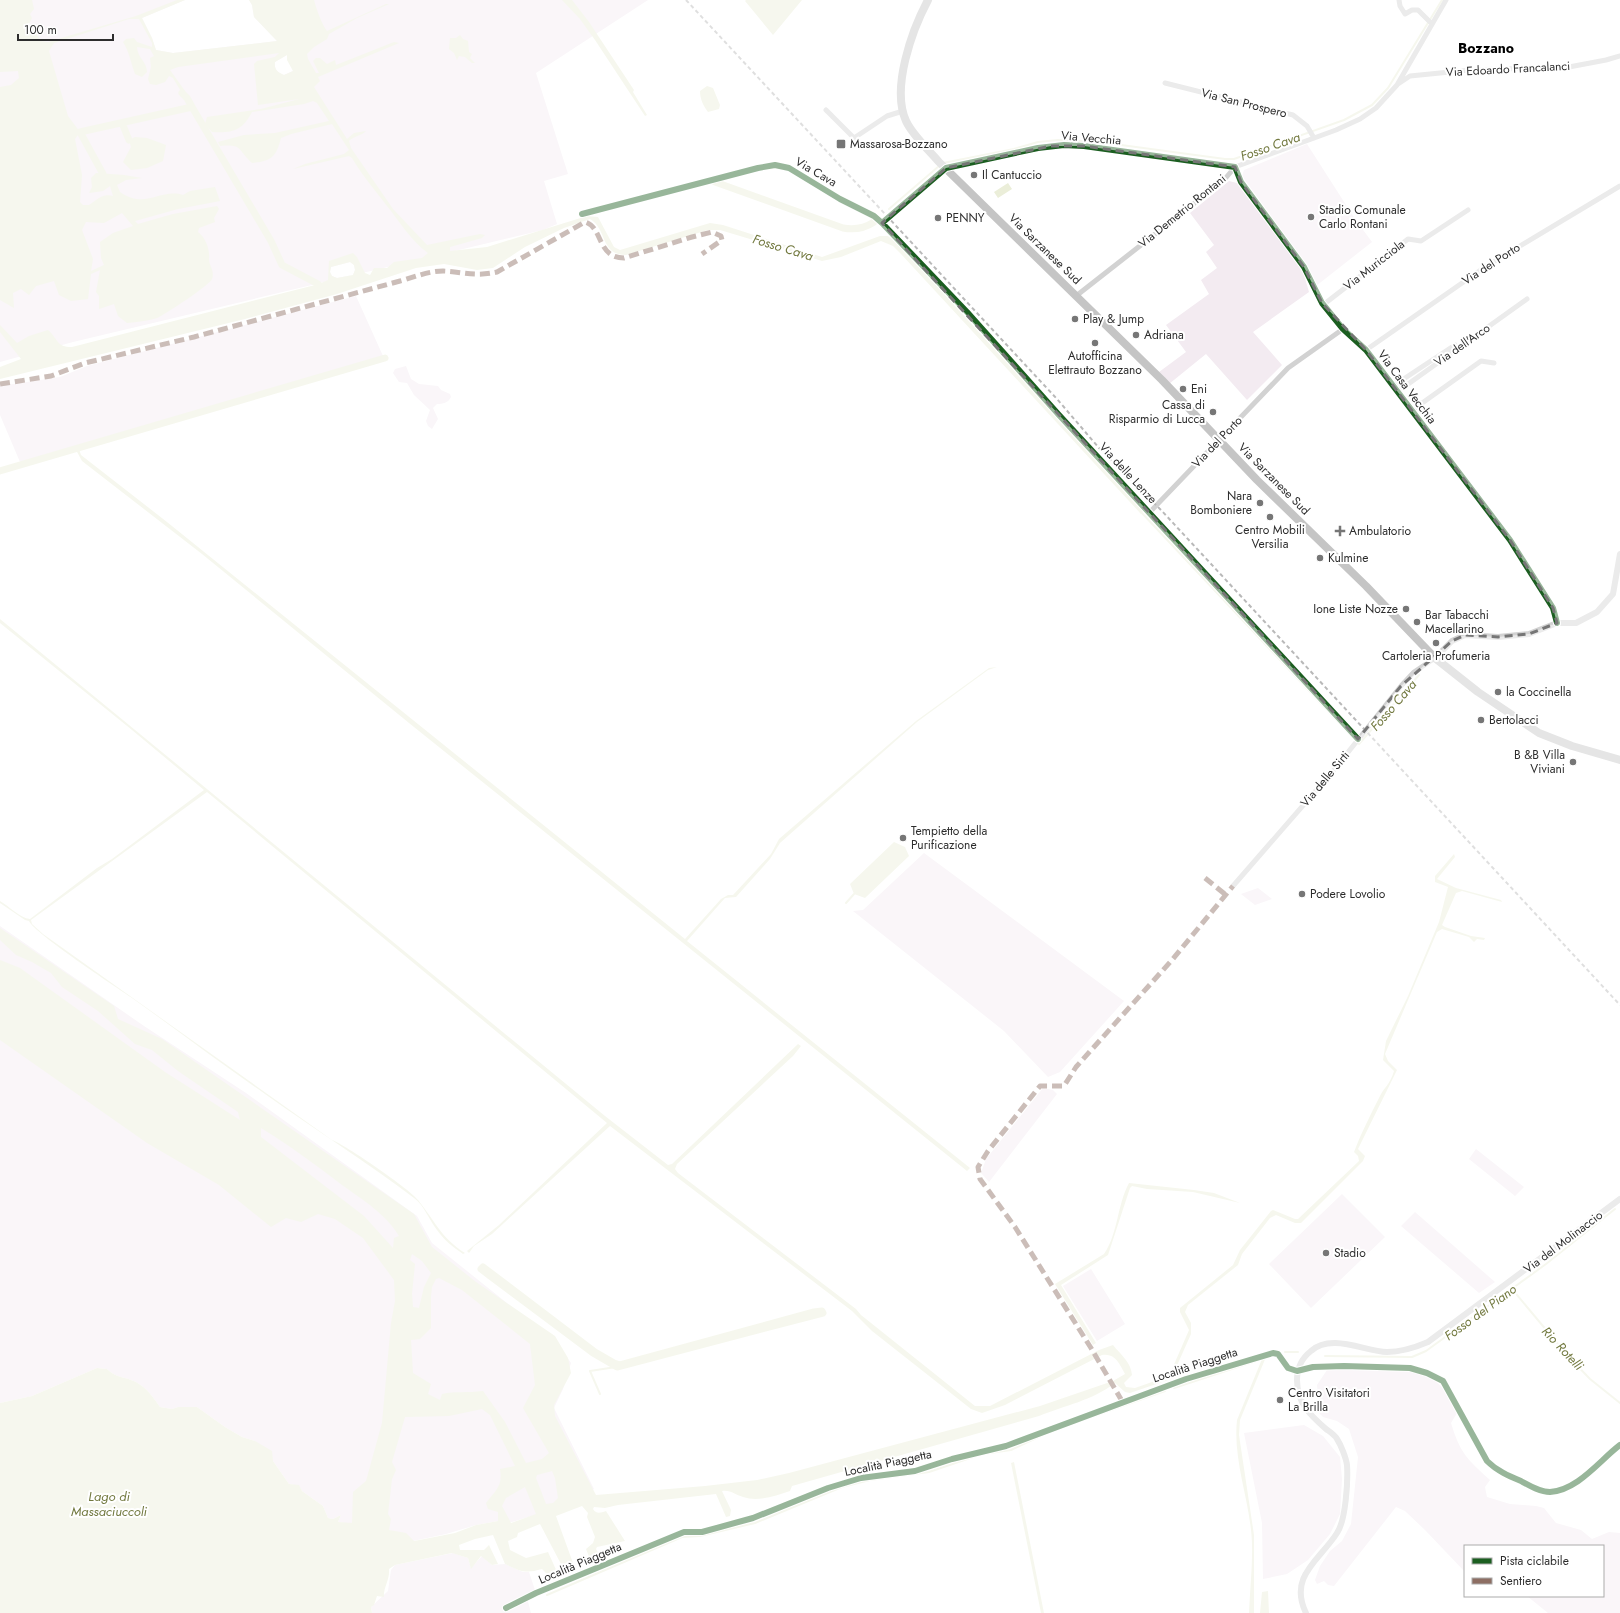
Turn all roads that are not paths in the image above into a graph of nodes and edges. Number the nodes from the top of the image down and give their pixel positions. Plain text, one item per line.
1 (928, 0) edge
2 (1399, 0) edge
3 (1446, 0) edge
4 (1429, 22) junction
5 (1620, 56) edge
6 (1165, 83) dead end
7 (1397, 85) junction
8 (826, 110) dead end
9 (903, 111) junction
10 (1312, 134) junction
11 (943, 166) junction
12 (1235, 167) junction
13 (1620, 186) edge
14 (1468, 210) dead end
15 (582, 214) dead end
16 (882, 223) junction
17 (1076, 296) junction
18 (1527, 299) dead end
19 (1324, 305) junction
20 (1343, 329) junction
21 (1455, 345) dead end
22 (1366, 350) junction
23 (1494, 363) dead end
24 (1393, 386) junction
25 (1397, 392) junction
26 (1411, 411) junction
27 (1219, 440) junction
28 (1149, 513) junction
29 (1620, 554) edge
30 (1558, 623) junction
31 (1435, 658) junction
32 (1356, 741) junction
33 (1620, 760) edge
34 (1233, 886) dead end
35 (1620, 1199) edge
36 (1297, 1371) junction
37 (1620, 1445) edge
38 (506, 1608) dead end
39 (1306, 1613) edge

1 - 9 main road
2 - 4 street
3 - 4 street, Via Demetrio Rontani
4 - 7 street, Via Demetrio Rontani
5 - 7 street, Via Edoardo Francalanci
6 - 10 street, Via San Prospero
7 - 10 street, Via Demetrio Rontani
8 - 9 street
9 - 11 main road, Via Sarzanese Sud
10 - 12 street, Via Demetrio Rontani
11 - 12 street, Via Vecchia
11 - 16 street
11 - 17 main road, Via Sarzanese Sud
12 - 17 street, Via Demetrio Rontani
12 - 19 street, Via Casa Vecchia
13 - 22 street, Via del Porto
14 - 19 street, Via Muricciola
15 - 16 street, Via Cava
16 - 28 street, Via delle Lenze
17 - 27 main road, Via Sarzanese Sud
18 - 25 street, Via dell'Arco
19 - 20 street, Via Casa Vecchia
20 - 22 street, Via Casa Vecchia
20 - 27 street, Via del Porto
21 - 24 street, Via Casa Vecchia
22 - 24 street, Via Casa Vecchia
23 - 26 street
24 - 25 street, Via Casa Vecchia
25 - 26 street, Via Casa Vecchia
26 - 30 street, Via Casa Vecchia
27 - 28 street, Via del Porto
27 - 31 main road, Via Sarzanese Sud
28 - 32 street, Via delle Lenze
29 - 30 street
30 - 31 street
31 - 32 street, Via delle Sirti
31 - 33 main road, Via Sarzanese Sud
32 - 34 street, Via delle Sirti
35 - 36 street, Via del Molinaccio
36 - 37 street
36 - 38 street, Località Piaggetta
36 - 39 street

